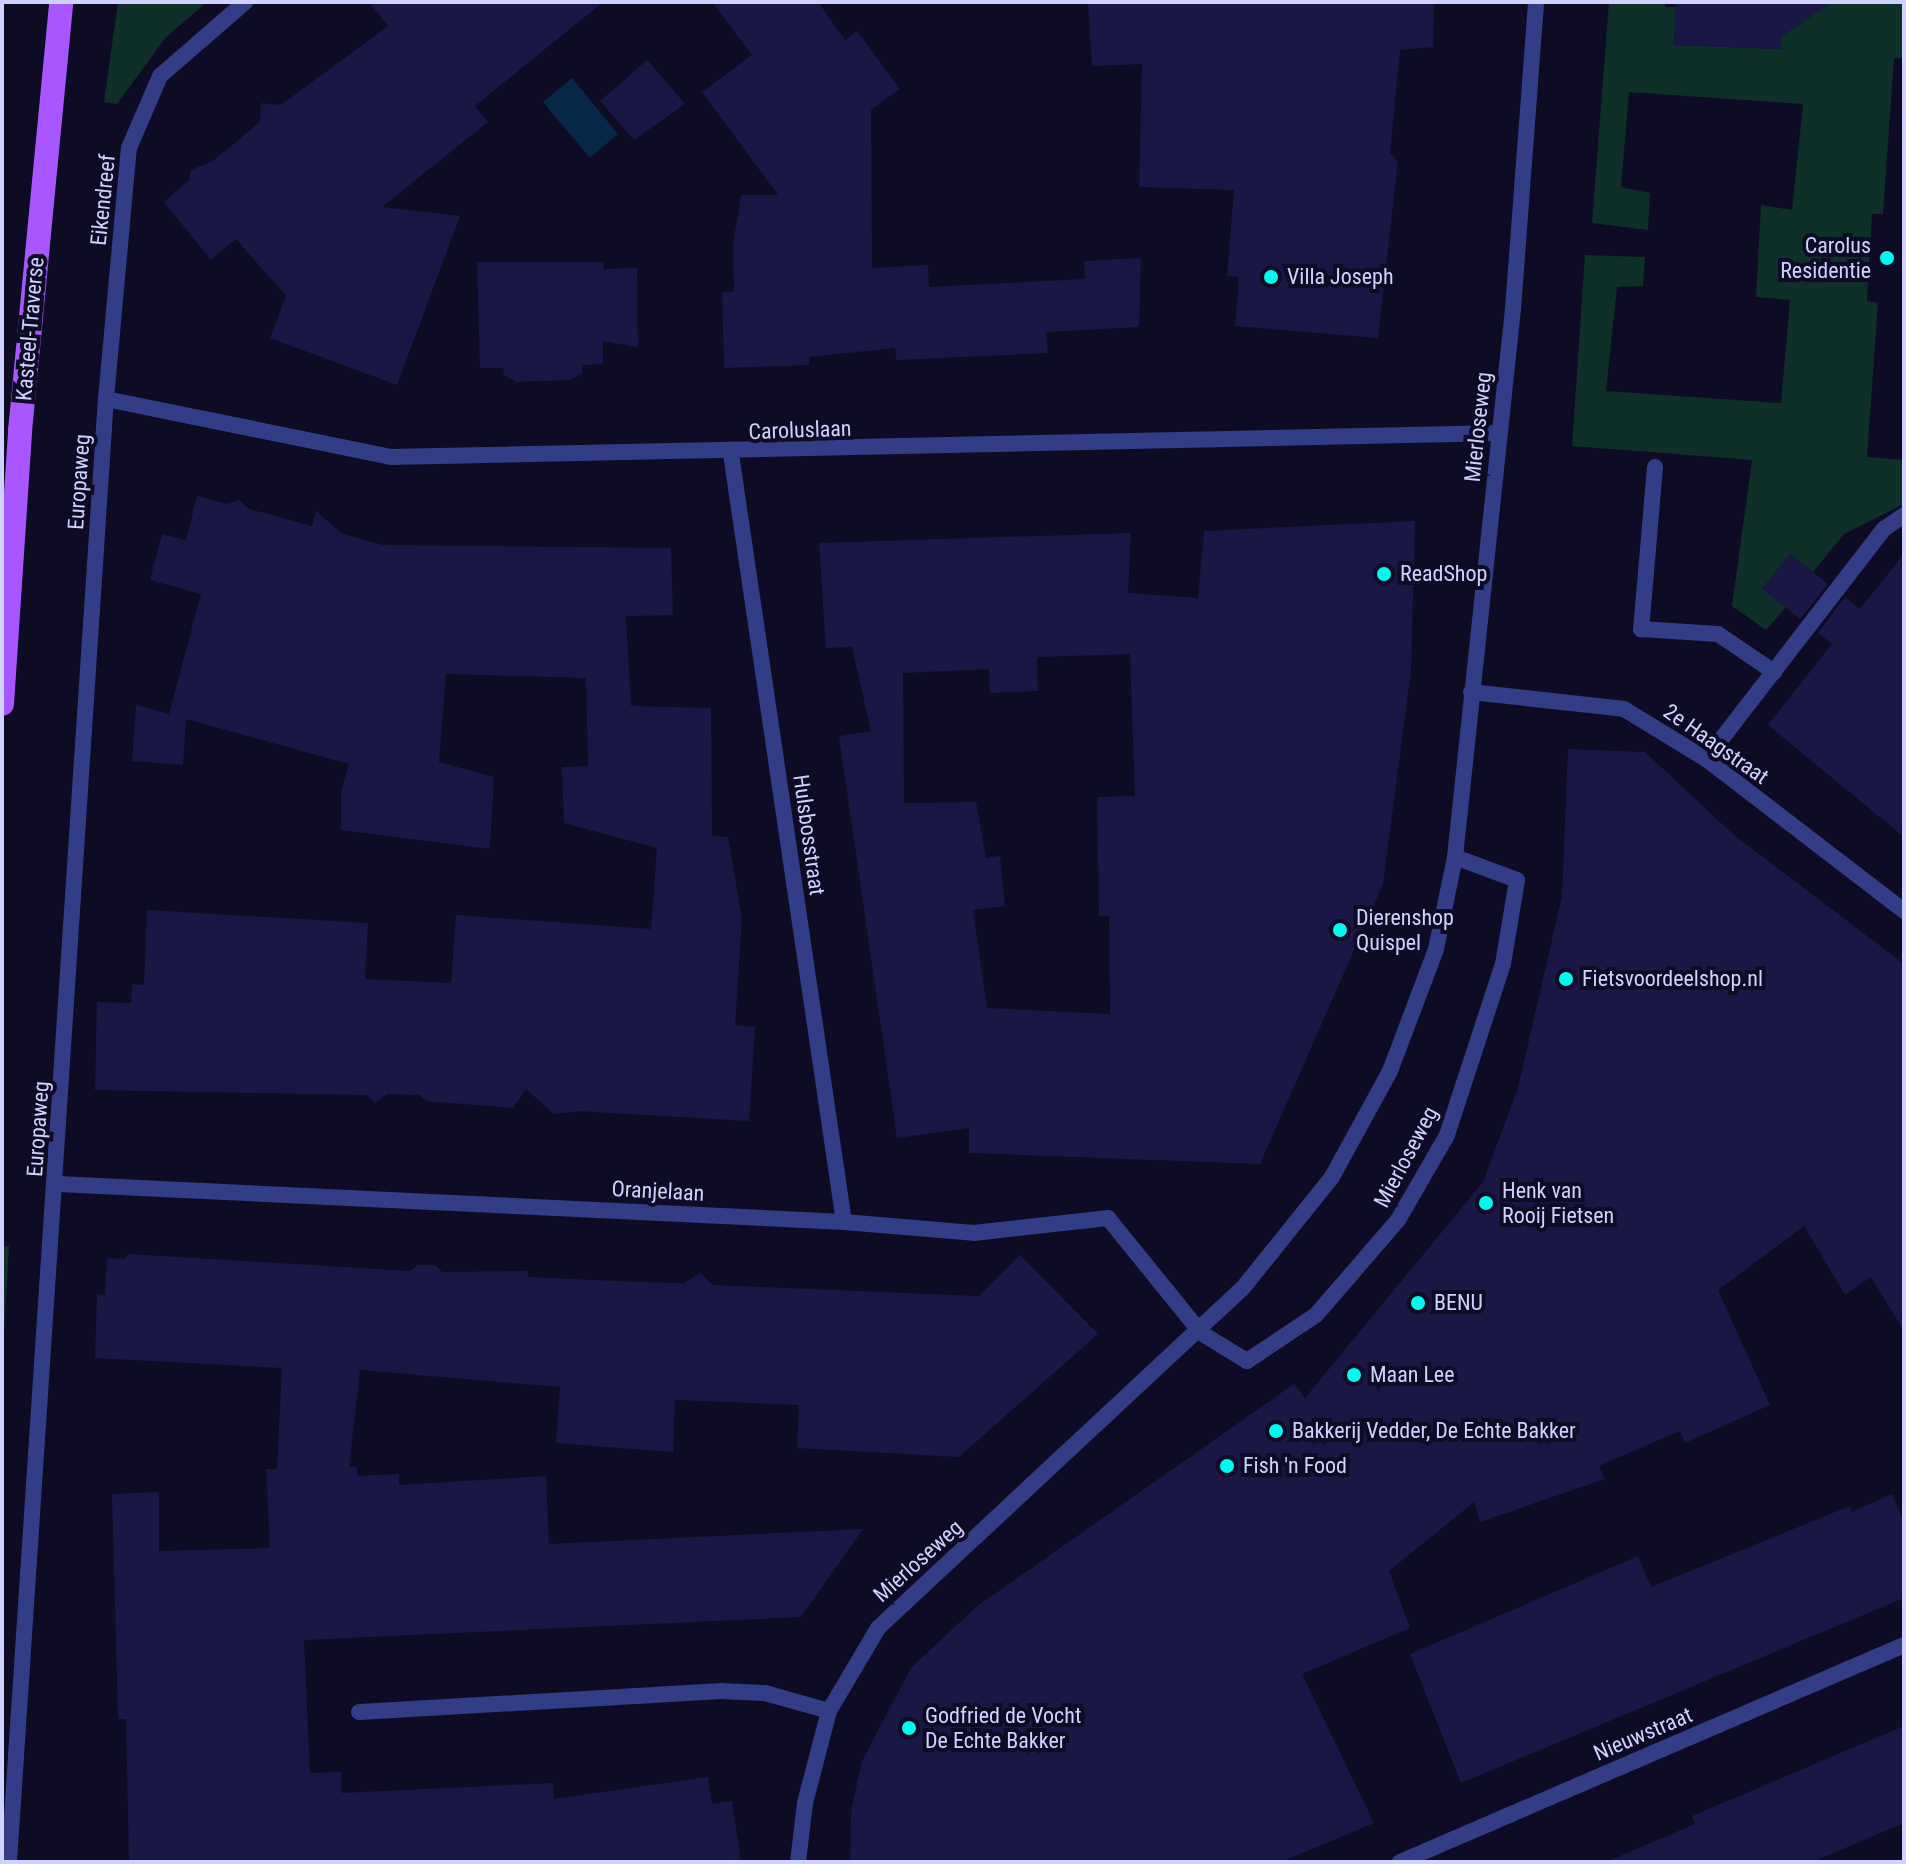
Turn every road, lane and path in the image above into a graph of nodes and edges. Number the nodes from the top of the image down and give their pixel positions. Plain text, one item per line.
1 (61, 2) edge
2 (245, 2) edge
3 (1536, 2) edge
4 (106, 399) junction
5 (1500, 433) junction
6 (731, 454) junction
7 (1655, 467) dead end
8 (1904, 515) edge
9 (1774, 672) junction
10 (1471, 692) junction
11 (2, 704) edge
12 (1706, 759) junction
13 (1455, 857) junction
14 (1904, 911) edge
15 (57, 1184) junction
16 (844, 1222) junction
17 (1201, 1333) junction
18 (1904, 1645) edge
19 (829, 1711) junction
20 (359, 1712) dead end
21 (1425, 1857) edge
22 (9, 1862) edge
23 (798, 1862) edge
24 (1400, 1862) edge

1 - 11 main road, Kasteel-Traverse
2 - 4 street, Eikendreef
3 - 5 street, Mierloseweg
4 - 6 street, Caroluslaan
4 - 15 street, Europaweg
5 - 6 street, Caroluslaan
5 - 10 street, Mierloseweg
6 - 16 street, Hulsbosstraat
7 - 9 street
8 - 9 street
9 - 12 street
10 - 12 street, 2e Haagstraat
10 - 13 street, Mierloseweg
12 - 14 street, 2e Haagstraat
13 - 17 street, Mierloseweg
13 - 17 street, Mierloseweg
15 - 16 street, Oranjelaan
15 - 22 street, Europaweg
16 - 17 street, Oranjelaan
17 - 19 street, Mierloseweg
18 - 21 street, Nieuwstraat
19 - 20 street
19 - 23 street, Mierloseweg
21 - 24 street, Nieuwstraat

